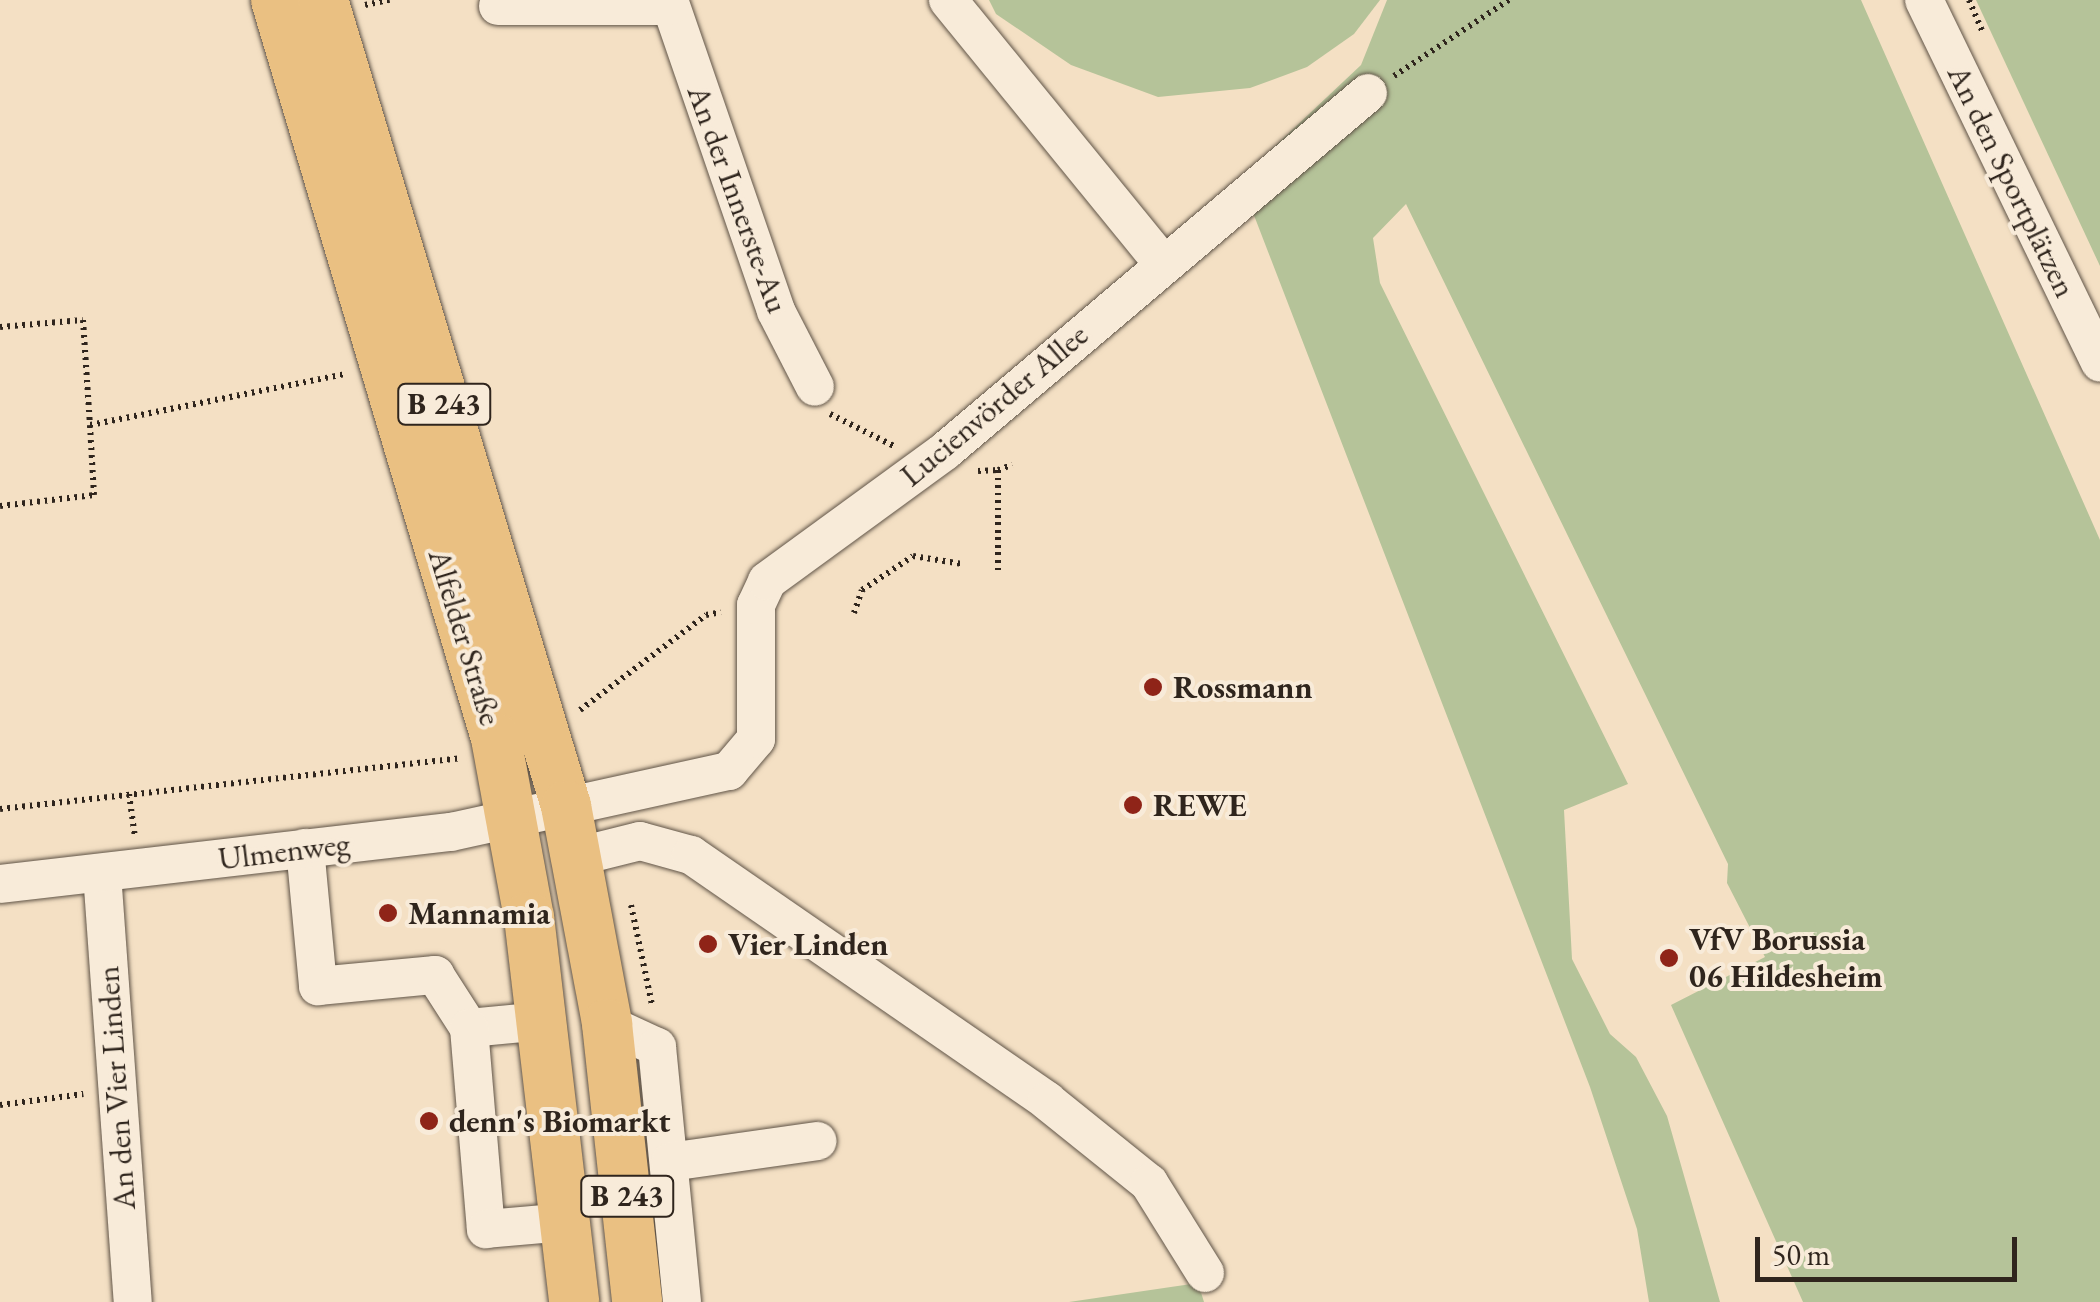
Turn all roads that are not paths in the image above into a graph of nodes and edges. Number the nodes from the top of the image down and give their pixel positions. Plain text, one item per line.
1 (276, 0) edge
2 (323, 0) edge
3 (948, 0) edge
4 (1924, 0) edge
5 (670, 3) edge
6 (498, 6) dead end
7 (1368, 93) road end
8 (1162, 262) junction
9 (2100, 363) edge
10 (824, 403) road end
11 (566, 806) junction
12 (512, 820) junction
13 (305, 848) junction
14 (596, 852) junction
15 (102, 873) junction
16 (0, 884) edge
17 (543, 1021) junction
18 (606, 1024) junction
19 (469, 1028) junction
20 (818, 1141) dead end
21 (670, 1162) junction
22 (566, 1222) junction
23 (1205, 1273) dead end
24 (577, 1298) edge
25 (133, 1302) edge
26 (638, 1302) edge
27 (682, 1302) edge

1 - 12 main road, Alfelder Straße / B 243
2 - 11 main road, Alfelder Straße / B 243
3 - 8 street
4 - 9 street, An den Sportplätzen
5 - 6 street, An der Innerste-Au
5 - 10 street, An der Innerste-Au
7 - 8 street, Lucienvörder Allee
8 - 11 street, Lucienvörder Allee
11 - 12 street, Ulmenweg
11 - 14 main road, Alfelder Straße / B 243
12 - 13 street, Ulmenweg
12 - 17 main road, Alfelder Straße / B 243
13 - 15 street, Ulmenweg
13 - 19 street
14 - 18 main road, Alfelder Straße / B 243
14 - 23 street
15 - 16 street, Ulmenweg
15 - 25 street, An den Vier Linden
17 - 19 street
17 - 22 main road, Alfelder Straße / B 243
18 - 21 street
18 - 26 main road, Alfelder Straße / B 243
19 - 22 street
20 - 21 street
21 - 27 street
22 - 24 main road, Alfelder Straße / B 243

